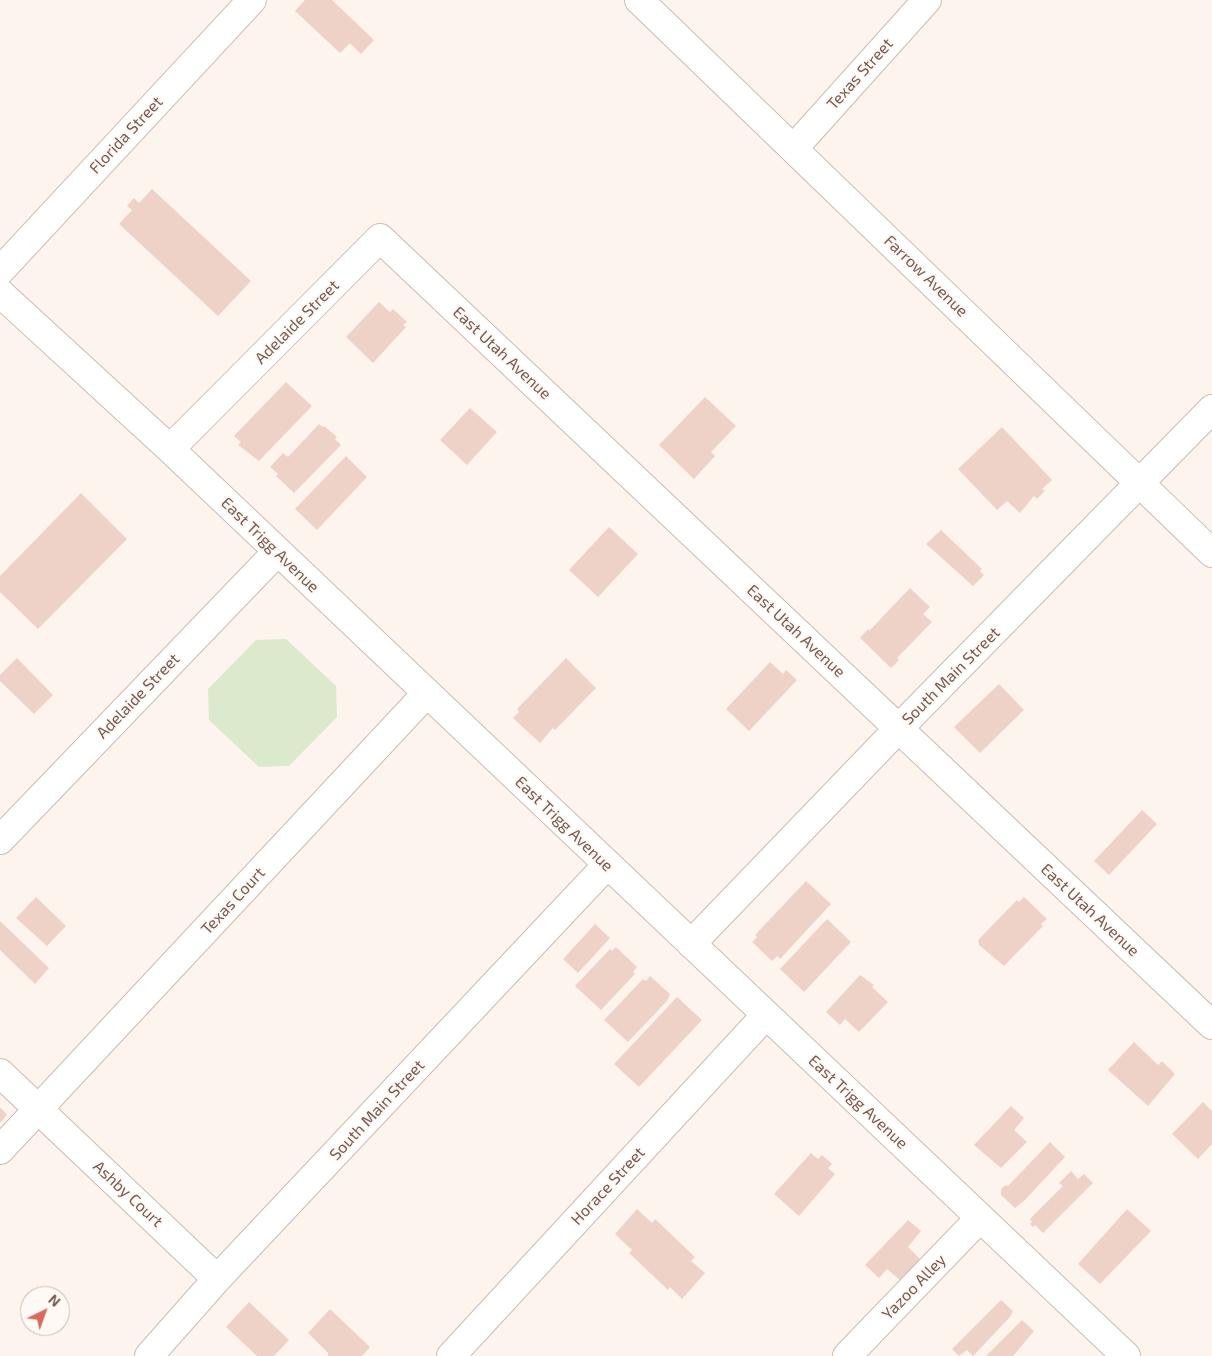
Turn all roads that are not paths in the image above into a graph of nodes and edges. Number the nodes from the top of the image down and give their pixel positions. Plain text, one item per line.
1 (252, 0) edge
2 (639, 0) edge
3 (927, 0) edge
4 (794, 148) junction
5 (380, 238) joint
6 (0, 271) edge
7 (0, 293) edge
8 (1212, 409) edge
9 (170, 449) junction
10 (1140, 485) junction
11 (277, 552) junction
12 (1212, 553) edge
13 (427, 693) junction
14 (899, 728) junction
15 (0, 840) edge
16 (607, 865) junction
17 (691, 944) junction
18 (766, 1015) junction
19 (1212, 1025) edge
20 (0, 1073) edge
21 (38, 1109) junction
22 (0, 1150) edge
23 (980, 1218) junction
24 (217, 1279) junction
25 (149, 1356) edge
26 (451, 1356) edge
27 (847, 1356) edge
28 (1125, 1356) edge

1 - 6 street, Florida Street
2 - 4 street, Farrow Avenue
3 - 4 street, Texas Street
4 - 10 street, Farrow Avenue
5 - 9 street, Adelaide Street
5 - 14 street, East Utah Avenue
7 - 9 street, East Trigg Avenue
8 - 10 street, South Main Street
9 - 11 street, East Trigg Avenue
10 - 12 street, Farrow Avenue
10 - 14 street, South Main Street
11 - 13 street, East Trigg Avenue
11 - 15 street, Adelaide Street
13 - 16 street, East Trigg Avenue
13 - 21 street, Texas Court
14 - 17 street, South Main Street
14 - 19 street, East Utah Avenue
16 - 17 street, East Trigg Avenue
16 - 24 street, South Main Street
17 - 18 street, East Trigg Avenue
18 - 23 street, East Trigg Avenue
18 - 26 street, Horace Street
20 - 21 street, Ashby Court
21 - 22 street
21 - 24 street, Ashby Court
23 - 27 street, Yazoo Alley
23 - 28 street, East Trigg Avenue
24 - 25 street, South Main Street

